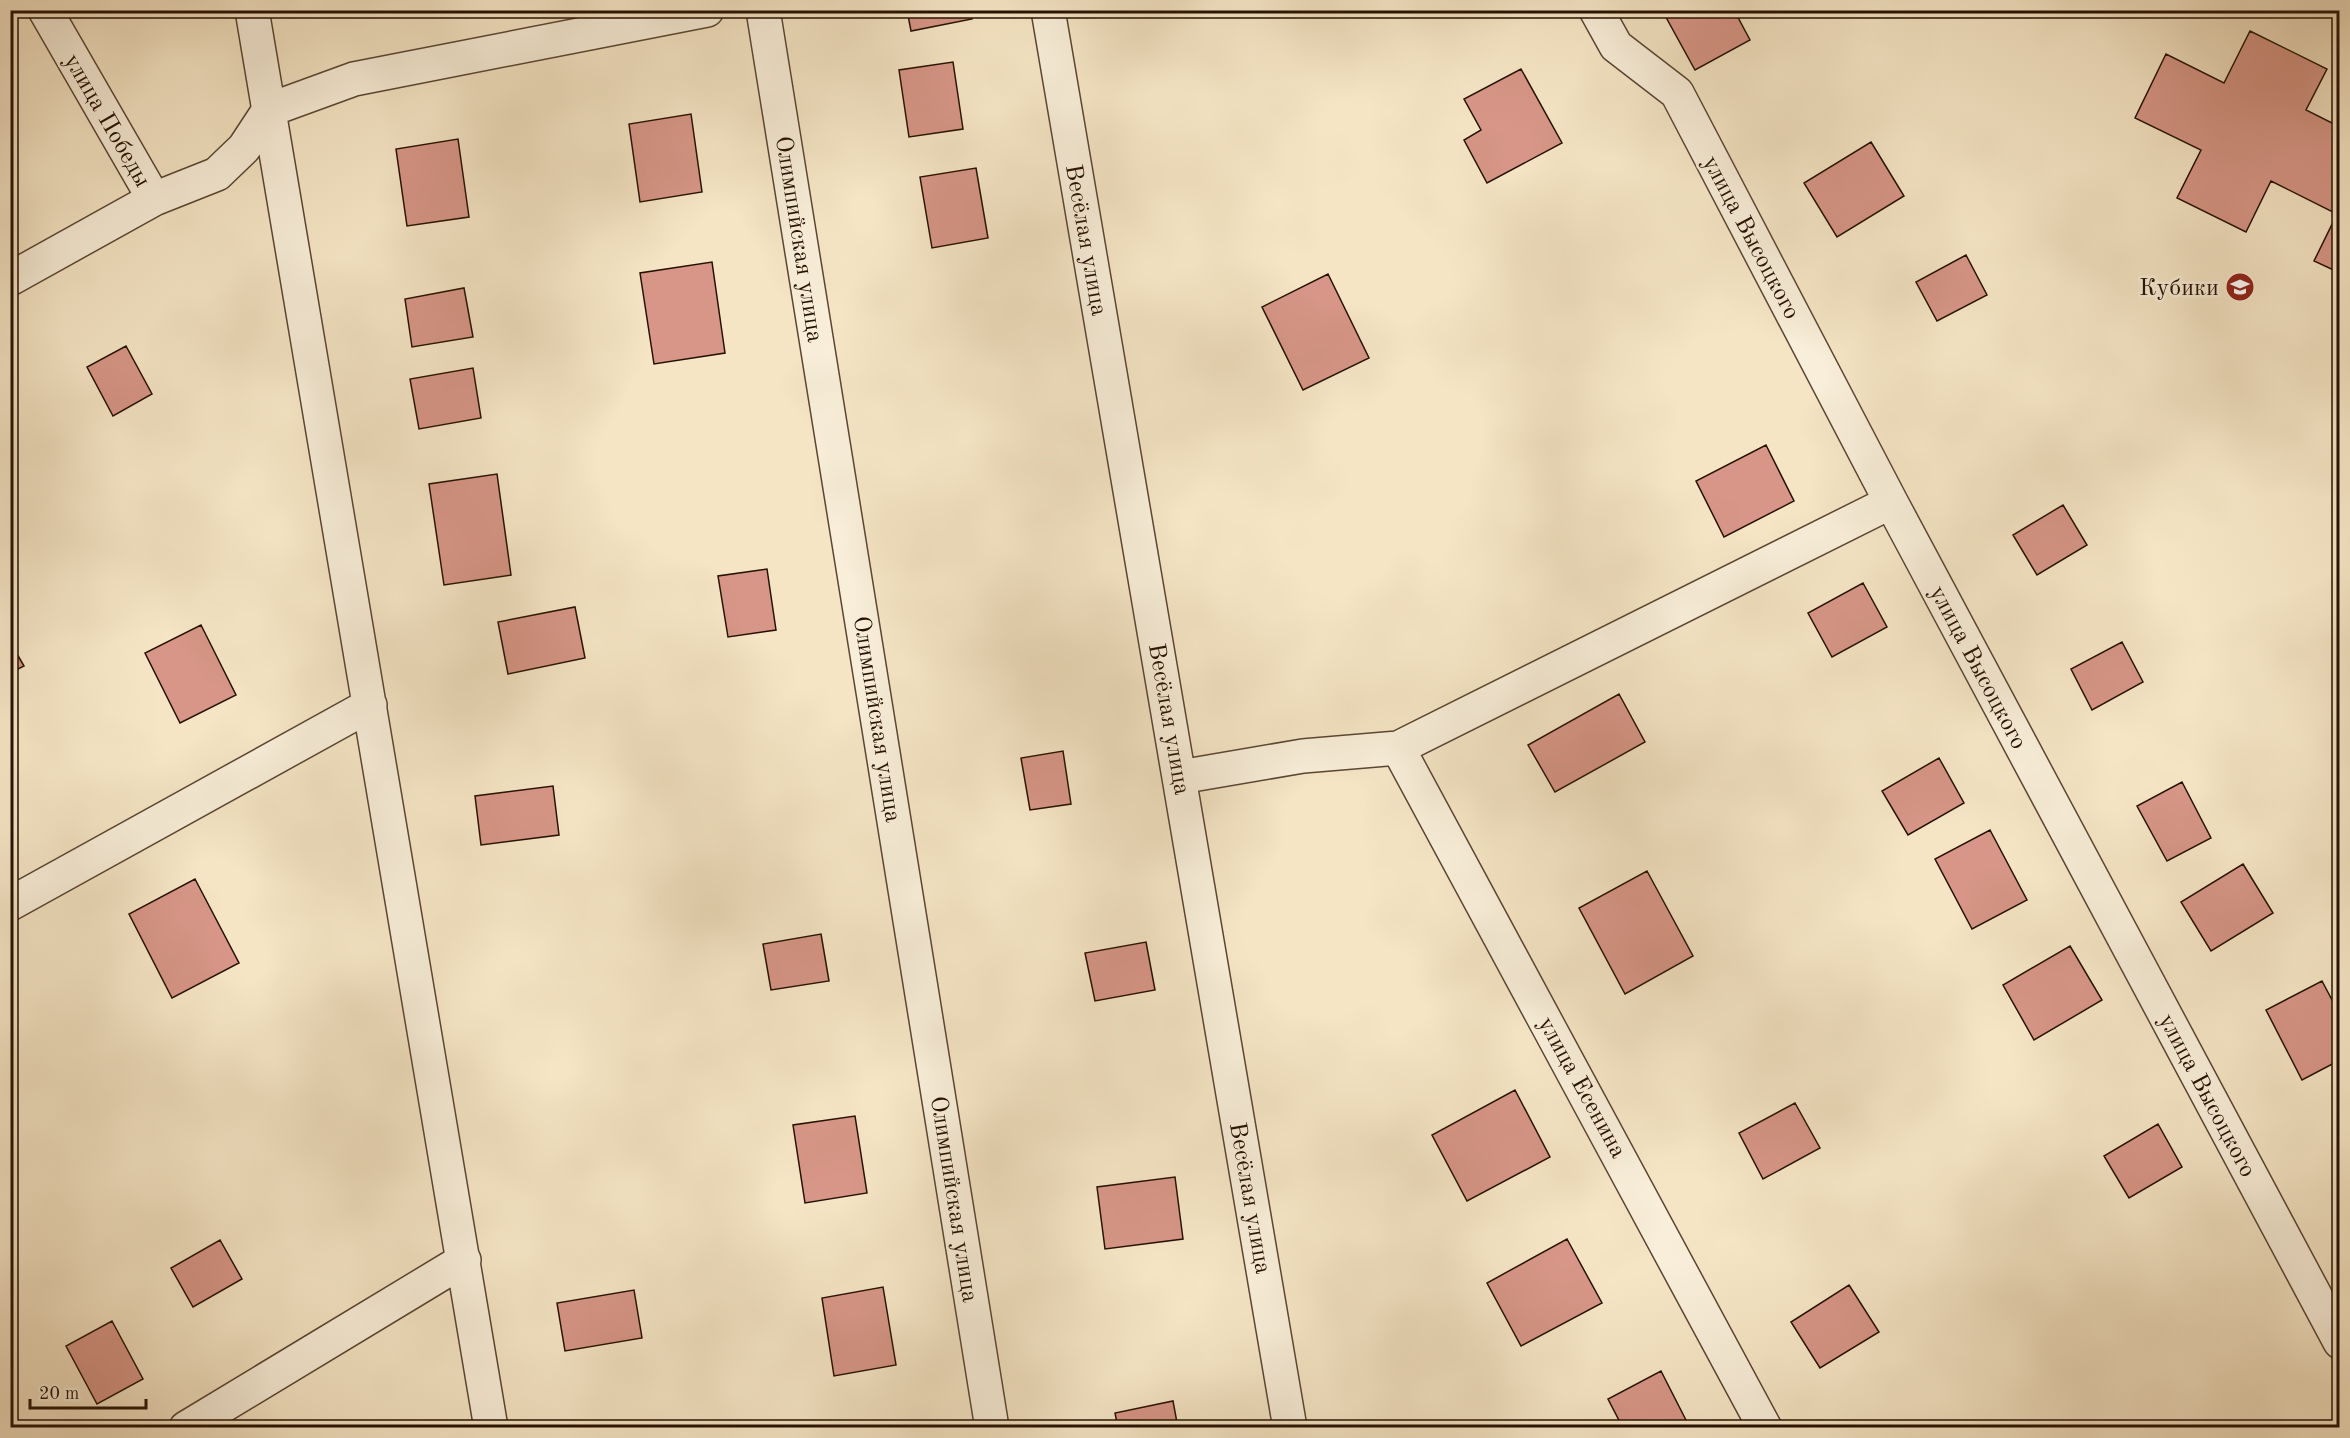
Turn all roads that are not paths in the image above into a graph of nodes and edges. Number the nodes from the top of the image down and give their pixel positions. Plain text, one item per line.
1 (45, 10) edge
2 (252, 10) edge
3 (707, 10) edge
4 (764, 10) edge
5 (1048, 10) edge
6 (1596, 10) edge
7 (268, 110) junction
8 (154, 199) junction
9 (10, 279) edge
10 (1890, 502) junction
11 (370, 705) junction
12 (1398, 748) junction
13 (1180, 777) junction
14 (10, 904) edge
15 (464, 1260) junction
16 (2340, 1342) edge
17 (186, 1428) edge
18 (491, 1428) edge
19 (992, 1428) edge
20 (1290, 1428) edge
21 (1766, 1428) edge

1 - 8 street, улица Победы
2 - 7 street
3 - 7 street
4 - 19 street, Олимпийская улица
5 - 13 street, Весёлая улица
6 - 10 street, улица Высоцкого
7 - 8 street
7 - 11 street
8 - 9 street
10 - 12 street
10 - 16 street, улица Высоцкого
11 - 14 street
11 - 15 street
12 - 13 street
12 - 21 street, улица Есенина
13 - 20 street, Весёлая улица
15 - 17 street
15 - 18 street

